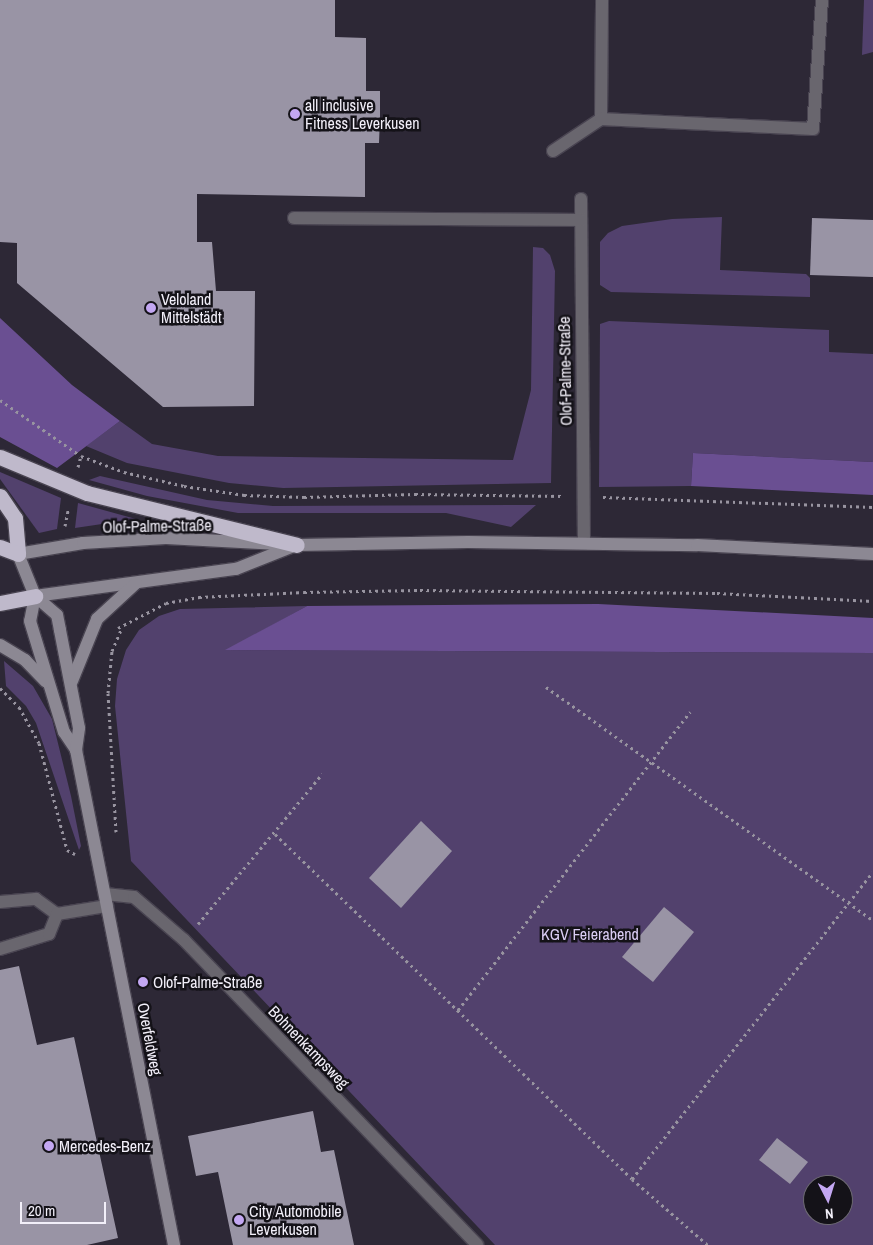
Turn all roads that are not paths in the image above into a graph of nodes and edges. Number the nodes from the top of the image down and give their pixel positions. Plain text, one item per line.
1 (602, 0) edge
2 (822, 0) edge
3 (601, 118) junction
4 (553, 151) dead end
5 (580, 199) dead end
6 (294, 218) dead end
7 (581, 220) junction
8 (0, 457) edge
9 (0, 496) edge
10 (584, 543) junction
11 (297, 545) junction
12 (0, 547) edge
13 (18, 554) junction
14 (873, 554) edge
15 (0, 557) edge
16 (138, 582) junction
17 (34, 596) junction
18 (0, 603) edge
19 (0, 645) edge
20 (72, 681) junction
21 (49, 685) junction
22 (76, 750) junction
23 (106, 900) junction
24 (0, 902) edge
25 (57, 914) junction
26 (0, 949) edge
27 (174, 1245) edge
28 (477, 1245) edge

1 - 3 lane
2 - 3 lane
3 - 4 lane
5 - 7 lane, Olof-Palme-Straße
6 - 7 lane
7 - 10 lane, Olof-Palme-Straße
8 - 11 highway
9 - 13 highway
10 - 11 main road, Olof-Palme-Straße
10 - 14 main road, Olof-Palme-Straße
11 - 13 main road, Olof-Palme-Straße
11 - 16 main road, Olof-Palme-Straße
12 - 13 highway
13 - 15 highway
13 - 17 main road
16 - 17 main road, Olof-Palme-Straße
16 - 20 main road
17 - 18 highway
17 - 20 main road, Overfeldweg
17 - 21 main road, Overfeldweg
19 - 21 main road
20 - 22 main road, Overfeldweg
21 - 22 main road, Overfeldweg
22 - 23 main road, Overfeldweg
23 - 25 lane, Bohnenkampsweg
23 - 27 main road, Overfeldweg
23 - 28 lane, Bohnenkampsweg
24 - 25 lane
25 - 26 lane

